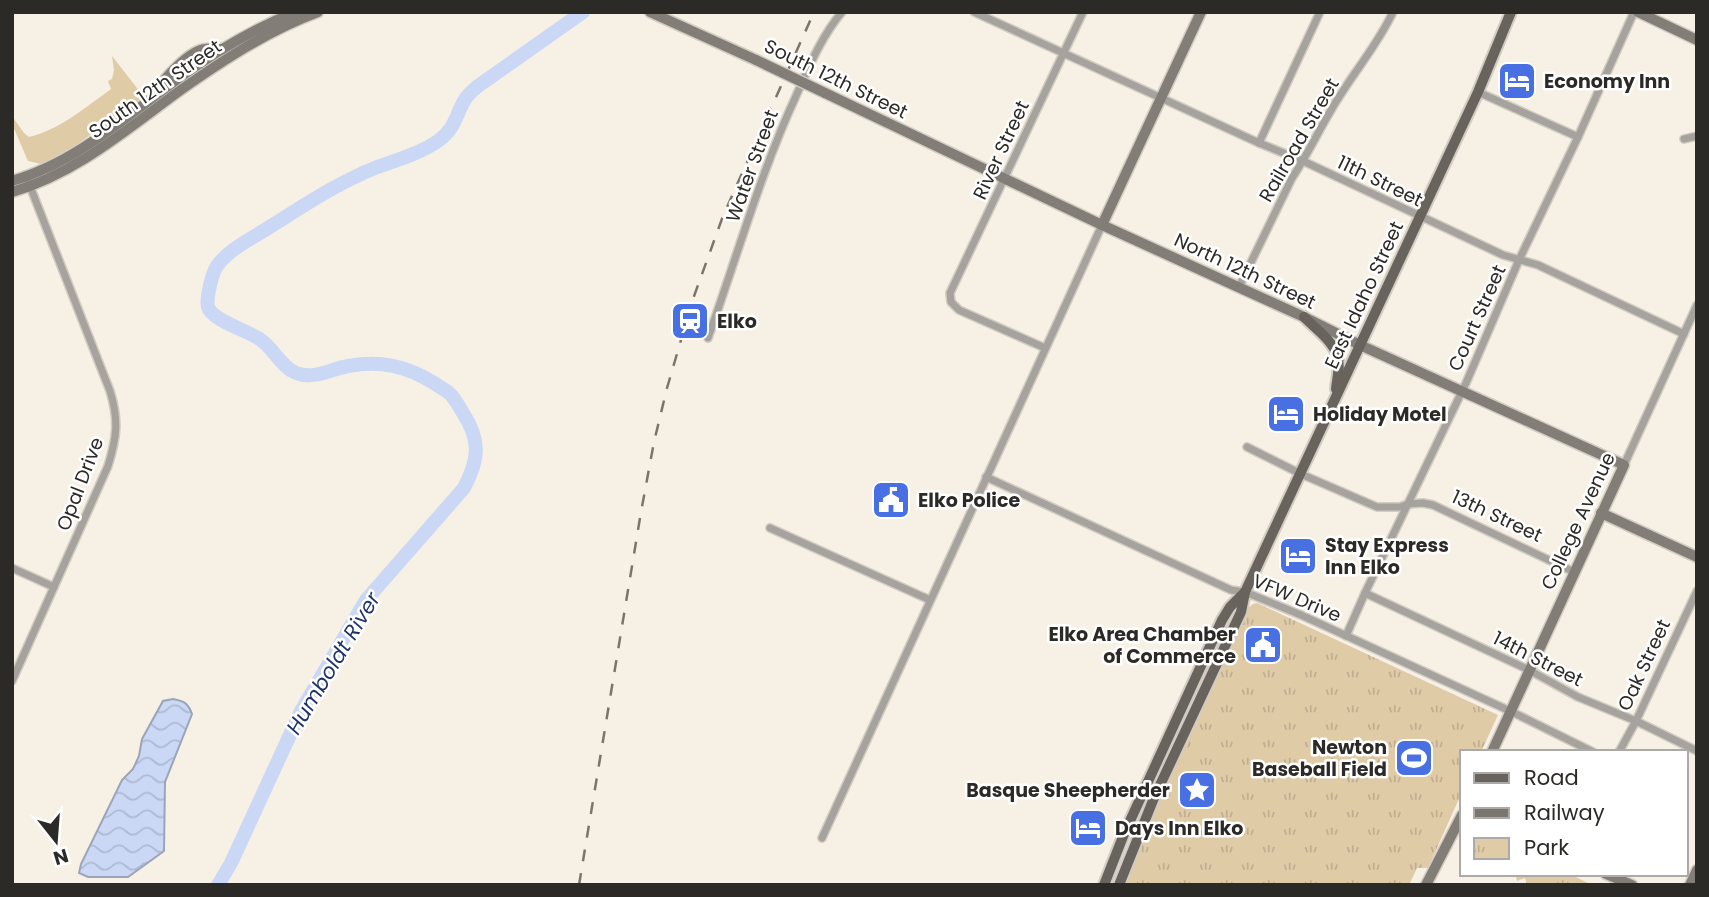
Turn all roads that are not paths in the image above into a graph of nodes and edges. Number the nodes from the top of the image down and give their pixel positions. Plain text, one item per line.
1 (295, 12) edge
2 (318, 12) edge
3 (842, 12) edge
4 (974, 12) edge
5 (1083, 12) edge
6 (1201, 12) edge
7 (1393, 12) edge
8 (1511, 12) edge
9 (1636, 12) edge
10 (652, 13) edge
11 (1316, 13) edge
12 (1697, 40) edge
13 (1063, 53) junction
14 (1478, 92) junction
15 (1161, 97) junction
16 (1697, 136) edge
17 (1578, 137) junction
18 (1684, 139) dead end
19 (1259, 143) junction
20 (1303, 161) junction
21 (1005, 179) junction
22 (12, 181) edge
23 (28, 182) junction
24 (12, 192) edge
25 (1419, 217) junction
26 (1102, 225) junction
27 (1519, 260) junction
28 (1239, 287) junction
29 (1697, 305) edge
30 (1304, 317) junction
31 (1684, 334) junction
32 (708, 338) dead end
33 (1360, 345) junction
34 (1045, 348) junction
35 (1462, 391) junction
36 (1335, 400) junction
37 (1247, 447) dead end
38 (1624, 464) junction
39 (1301, 474) junction
40 (986, 477) junction
41 (1408, 504) junction
42 (1601, 513) junction
43 (771, 528) dead end
44 (1697, 557) edge
45 (12, 568) edge
46 (1574, 572) junction
47 (54, 587) junction
48 (1697, 591) edge
49 (1245, 592) junction
50 (1365, 593) junction
51 (930, 600) junction
52 (1346, 636) junction
53 (15, 670) edge
54 (1529, 670) junction
55 (12, 681) edge
56 (1510, 711) junction
57 (1636, 721) junction
58 (1493, 750) edge
59 (1590, 750) edge
60 (1620, 750) edge
61 (1697, 751) edge
62 (1460, 819) edge
63 (822, 838) dead end
64 (1697, 870) edge
65 (1611, 876) edge
66 (1104, 885) edge
67 (1119, 885) edge
68 (1426, 885) edge
69 (1632, 885) edge
70 (1690, 885) edge

1 - 23 main road, South 12th Street
2 - 23 main road, South 12th Street
3 - 32 street, Water Street
4 - 13 street, 11th Street
5 - 13 street, River Street
6 - 15 main road
7 - 20 street, Railroad Street
8 - 14 main road, East Idaho Street
9 - 12 main road
9 - 17 street, Court Street
10 - 21 main road, South 12th Street, bridge
11 - 19 street
13 - 15 street, 11th Street
13 - 21 street, River Street
14 - 17 street
14 - 25 main road, East Idaho Street
15 - 19 street, 11th Street
15 - 26 main road
16 - 18 street
17 - 27 street, Court Street
19 - 20 street, 11th Street
20 - 25 street, 11th Street
20 - 28 street, Railroad Street
21 - 26 main road, North 12th Street
21 - 34 street, River Street
22 - 23 main road, South 12th Street
23 - 24 main road, South 12th Street
23 - 47 street, Opal Drive
25 - 27 street, 11th Street
25 - 33 main road, East Idaho Street
26 - 28 main road, North 12th Street
26 - 34 street
27 - 31 street, 11th Street
27 - 35 street, Court Street
28 - 30 main road, North 12th Street
29 - 31 street, College Avenue
30 - 33 main road, North 12th Street
30 - 36 main road
31 - 38 street, College Avenue
33 - 35 main road, North 12th Street
33 - 36 main road, East Idaho Street
34 - 40 street
35 - 38 main road, North 12th Street
35 - 41 street, Court Street
36 - 39 main road, East Idaho Street
37 - 39 street, 13th Street
38 - 42 main road, College Avenue
39 - 41 street, 13th Street
39 - 49 main road, East Idaho Street
40 - 49 street, VFW Drive
40 - 51 street
41 - 46 street, 13th Street
41 - 50 street, Court Street
42 - 44 main road
42 - 46 main road, College Avenue
43 - 51 street
45 - 47 street
46 - 54 main road, College Avenue
47 - 53 street, Opal Drive
48 - 57 street, Oak Street
49 - 52 street, VFW Drive
49 - 66 main road, East Idaho Street
49 - 67 main road, East Idaho Street
50 - 52 street, Court Street
50 - 54 street, 14th Street
51 - 63 street
52 - 56 street, VFW Drive
53 - 55 street, Opal Drive
54 - 56 main road, College Avenue
54 - 57 street, 14th Street
56 - 58 main road, College Avenue
56 - 59 street, VFW Drive
57 - 60 street, Oak Street
57 - 61 street, 14th Street
62 - 68 main road
64 - 70 main road
65 - 69 main road

